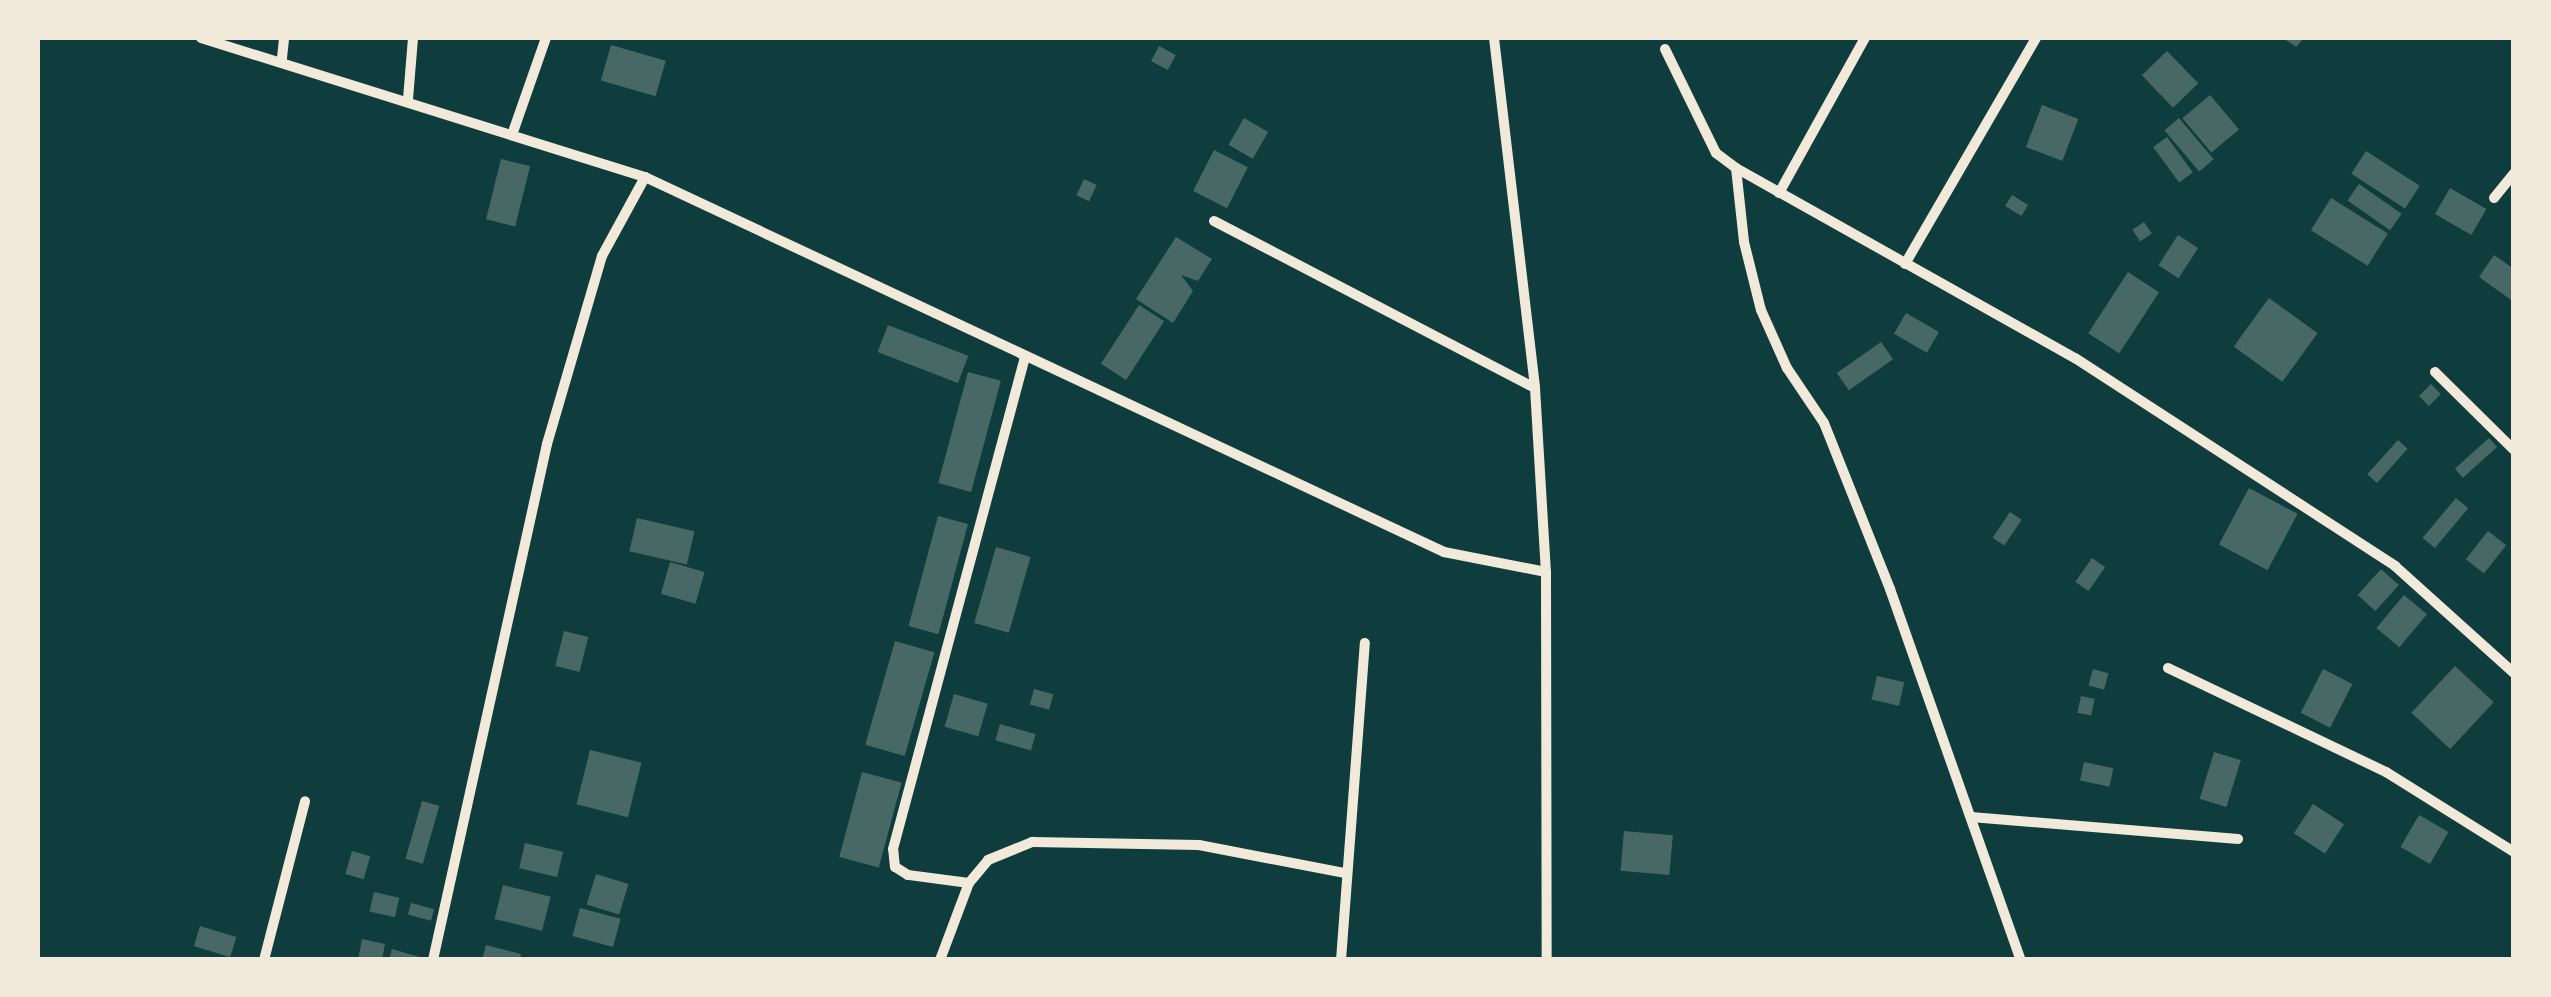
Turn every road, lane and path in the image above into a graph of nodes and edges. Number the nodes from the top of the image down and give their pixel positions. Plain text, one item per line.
1 (201, 38) edge
2 (284, 38) edge
3 (413, 38) edge
4 (546, 38) edge
5 (1494, 38) edge
6 (1865, 38) edge
7 (2036, 38) edge
8 (1665, 49) dead end
9 (282, 58) junction
10 (408, 99) junction
11 (513, 132) junction
12 (1736, 168) junction
13 (2514, 174) edge
14 (645, 177) junction
15 (1779, 193) junction
16 (2494, 198) dead end
17 (1214, 221) dead end
18 (1905, 264) junction
19 (1025, 357) junction
20 (2436, 372) dead end
21 (1535, 388) junction
22 (2514, 450) edge
23 (1546, 572) junction
24 (1365, 643) dead end
25 (2168, 668) dead end
26 (2514, 672) edge
27 (305, 801) dead end
28 (1971, 818) junction
29 (2238, 839) dead end
30 (2514, 852) edge
31 (1345, 874) junction
32 (969, 883) junction
33 (264, 960) edge
34 (433, 960) edge
35 (940, 960) edge
36 (1340, 960) edge
37 (1547, 960) edge
38 (2021, 960) edge

1 - 9 street
2 - 9 street
3 - 10 street
4 - 11 street
5 - 21 street
6 - 15 street
7 - 18 street
8 - 12 street
9 - 10 street
10 - 11 street
11 - 14 street
12 - 15 street
12 - 28 street
13 - 16 street
14 - 19 street
14 - 34 street
15 - 18 street
17 - 21 street
18 - 26 street
19 - 23 street
19 - 32 street
20 - 22 street
21 - 23 street
23 - 37 street
24 - 31 street
25 - 30 street
27 - 33 street
28 - 29 street
28 - 38 street
31 - 32 street
31 - 36 street
32 - 35 street

